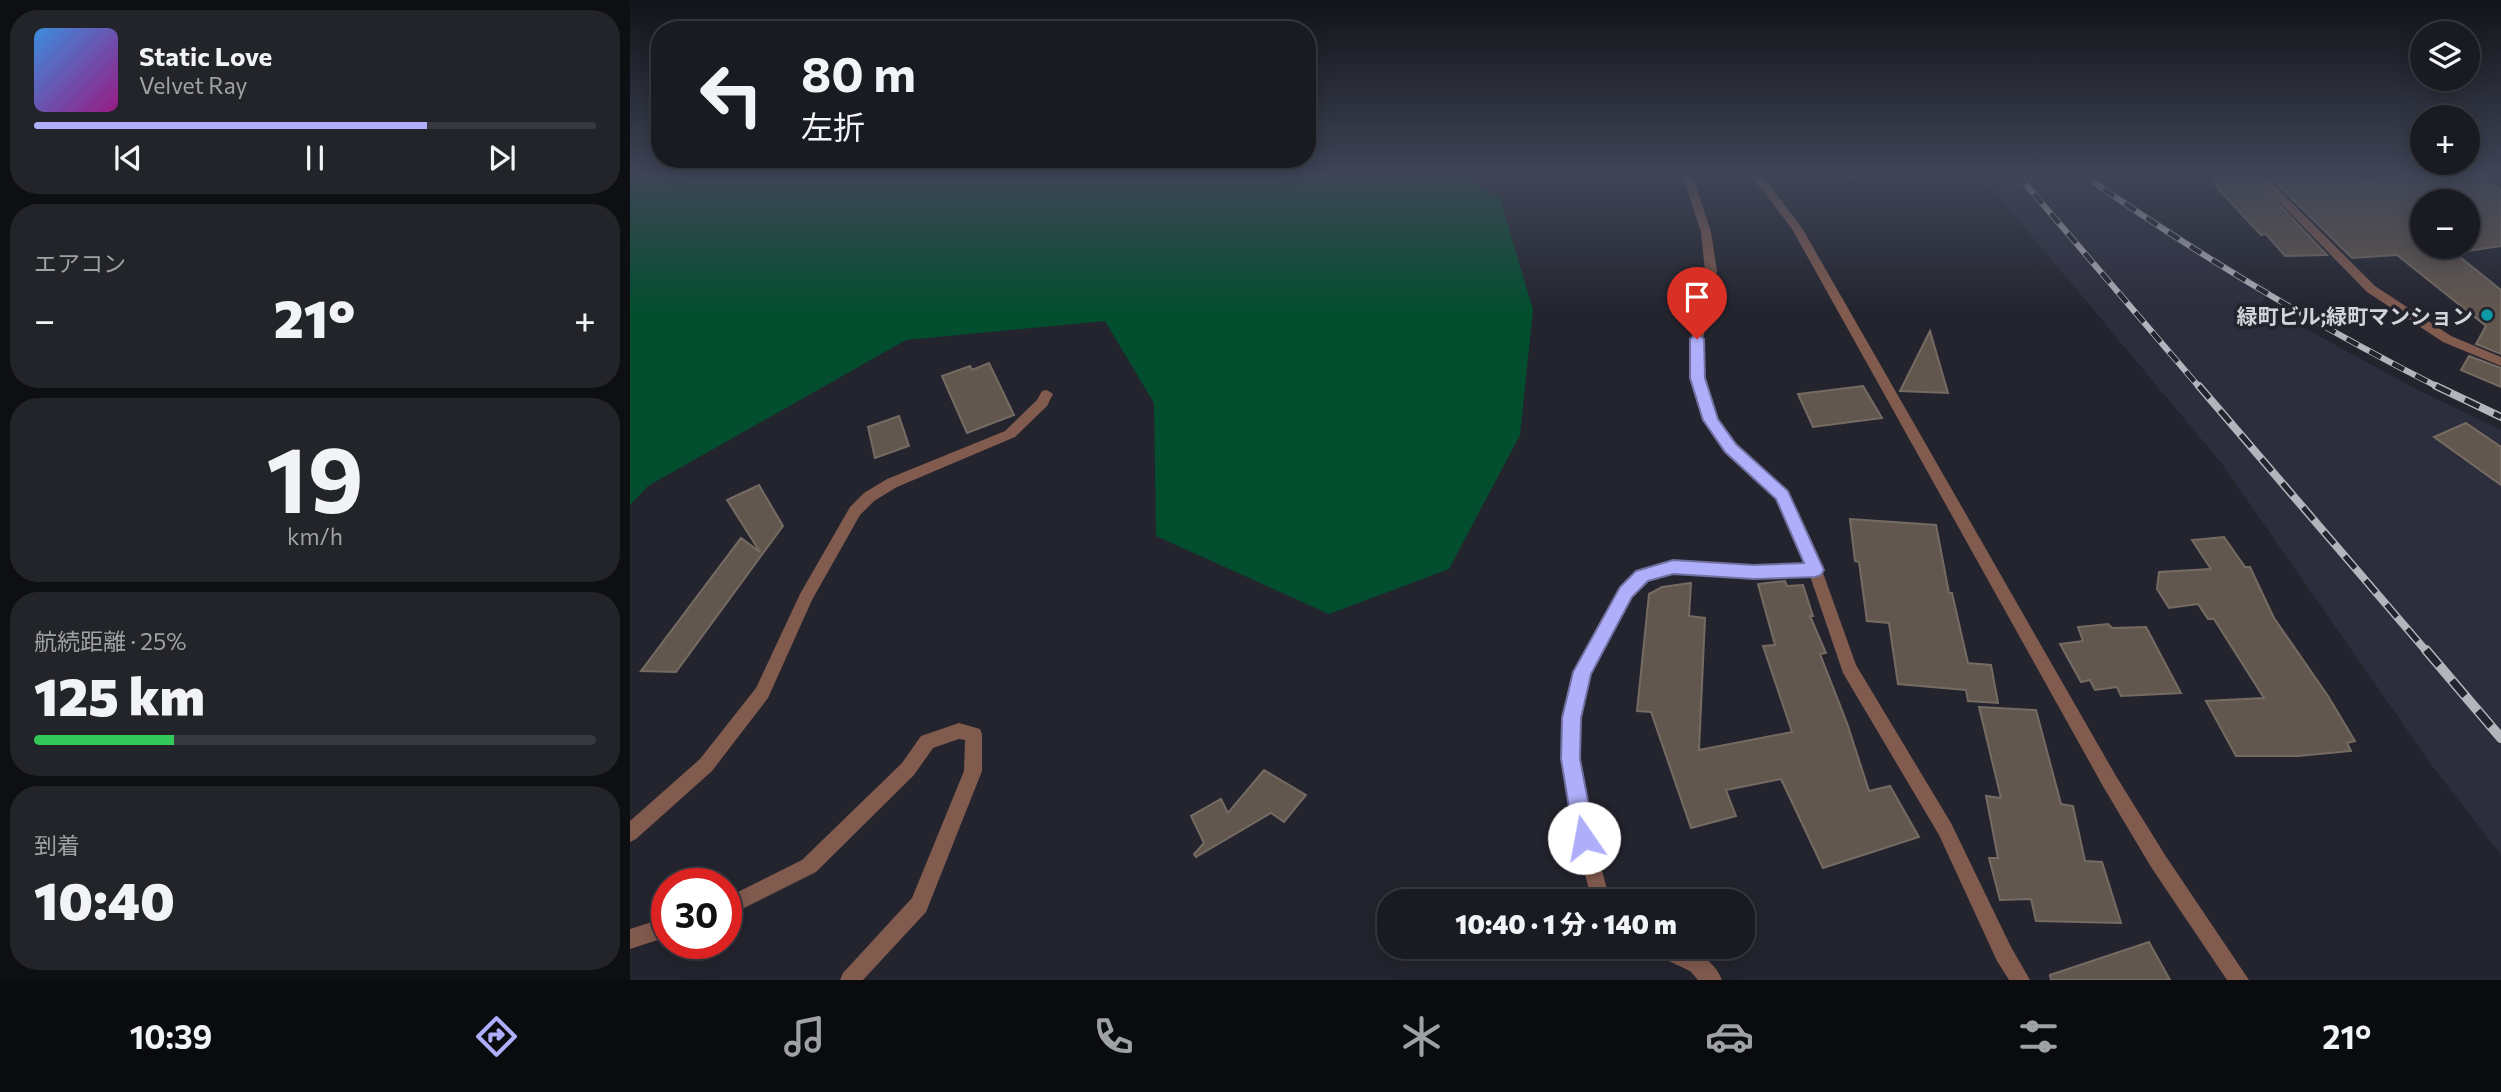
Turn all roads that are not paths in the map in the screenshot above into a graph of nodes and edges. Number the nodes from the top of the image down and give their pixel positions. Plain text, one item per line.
1 (1702, 220) edge
2 (1791, 220) edge
3 (2302, 220) edge
4 (2501, 362) edge
5 (1047, 394) dead end
6 (1815, 570) junction
7 (630, 833) edge
8 (1598, 889) edge
9 (742, 900) edge
10 (651, 932) edge
11 (630, 939) edge
12 (1686, 959) edge
13 (850, 980) edge
14 (1713, 980) edge
15 (2020, 980) edge
16 (2239, 980) edge

1 - 6 street
2 - 16 street
3 - 4 street
5 - 7 street
6 - 8 street
6 - 15 street
9 - 13 street
10 - 11 street
12 - 14 street

